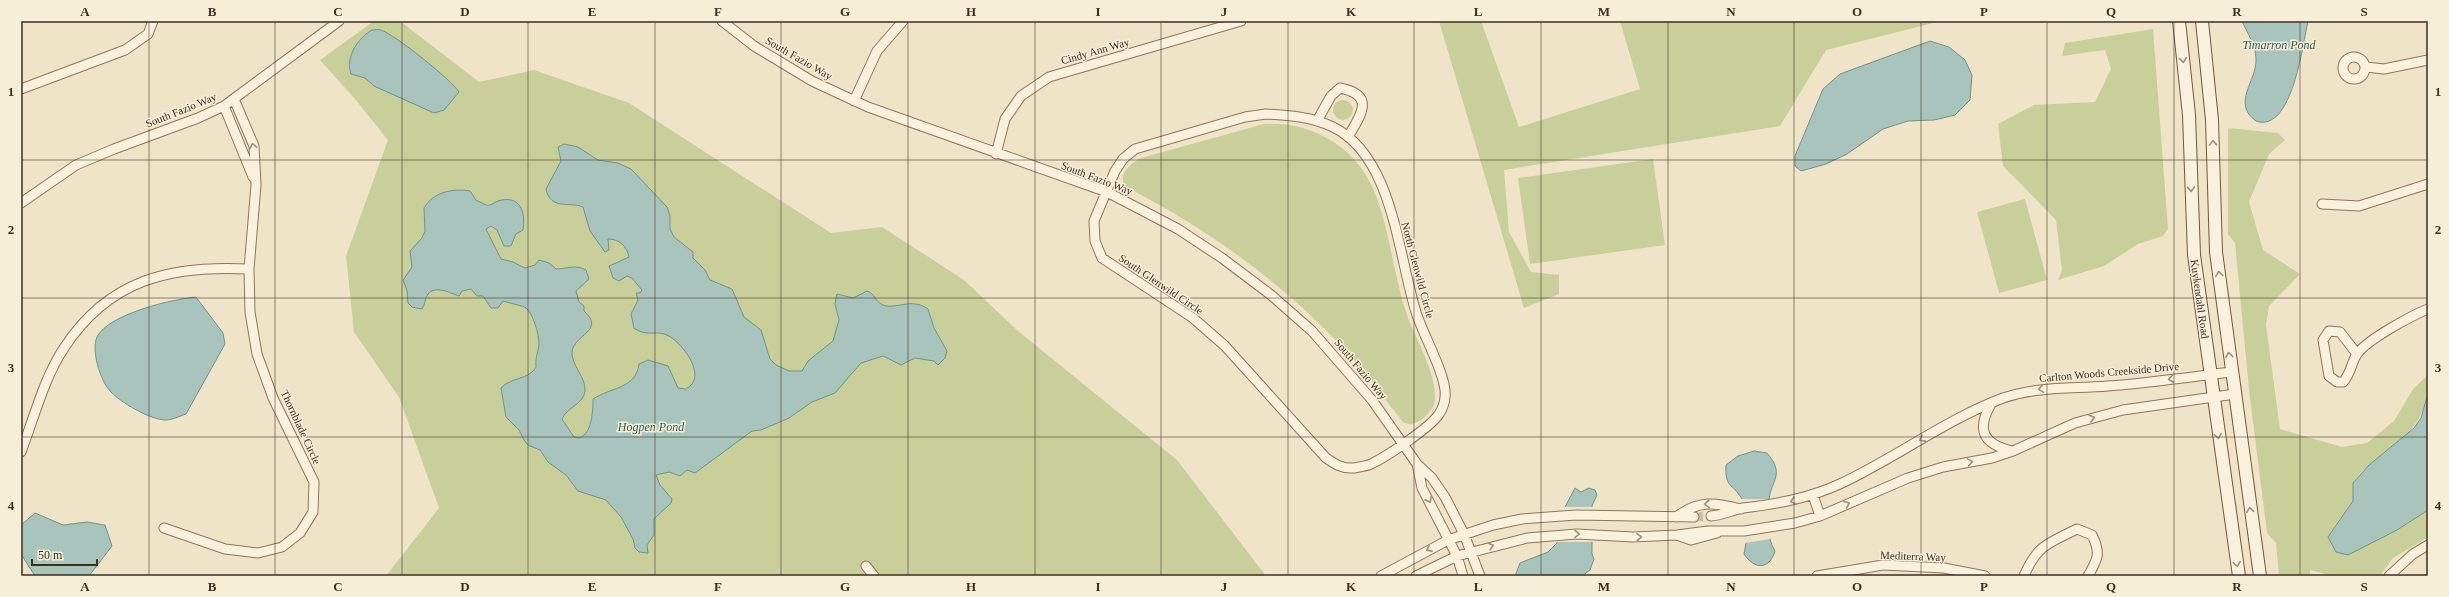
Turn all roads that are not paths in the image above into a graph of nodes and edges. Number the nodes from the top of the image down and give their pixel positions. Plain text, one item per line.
1 (153, 21) edge
2 (339, 21) edge
3 (722, 21) edge
4 (903, 21) edge
5 (1241, 21) edge
6 (2179, 21) edge
7 (2202, 21) edge
8 (2428, 60) edge
9 (2366, 68) dead end
10 (21, 89) edge
11 (234, 99) junction
12 (854, 101) junction
13 (224, 106) junction
14 (1317, 121) junction
15 (1348, 137) junction
16 (996, 154) junction
17 (1368, 158) joint
18 (2428, 184) edge
19 (256, 185) junction
20 (1107, 192) junction
21 (21, 203) edge
22 (2322, 204) dead end
23 (249, 269) junction
24 (2428, 309) edge
25 (2357, 354) junction
26 (2231, 372) junction
27 (2210, 375) junction
28 (2234, 394) junction
29 (2212, 397) junction
30 (1991, 404) junction
31 (1404, 443) junction
32 (2013, 451) junction
33 (21, 452) edge
34 (1417, 464) junction
35 (1813, 494) junction
36 (1741, 509) junction
37 (1711, 516) tunnel mouth
38 (1820, 516) junction
39 (1676, 517) junction
40 (1694, 517) tunnel mouth
41 (164, 528) dead end
42 (1464, 534) junction
43 (1677, 535) junction
44 (1448, 540) junction
45 (2428, 545) edge
46 (1472, 551) junction
47 (1457, 556) junction
48 (866, 566) dead end
49 (1913, 566) junction
50 (874, 576) edge
51 (1381, 576) edge
52 (1416, 576) edge
53 (1463, 576) edge
54 (1480, 576) edge
55 (1817, 576) edge
56 (1913, 576) edge
57 (1985, 576) edge
58 (2024, 576) edge
59 (2088, 576) edge
60 (2239, 576) edge
61 (2260, 576) edge
62 (2389, 576) edge

1 - 10 street
2 - 11 street, South Fazio Way
3 - 12 street, South Fazio Way
4 - 12 street
5 - 16 street, Cindy Ann Way
6 -> 27 main road, Kuykendahl Road
26 -> 7 main road, Kuykendahl Road
8 - 9 street
11 - 13 street, South Fazio Way
19 -> 11 street, Thornblade Circle
12 - 16 street, South Fazio Way
13 - 19 street, Thornblade Circle
13 - 21 street, South Fazio Way
14 - 15 street, South Glenwild Circle
14 - 15 street
14 - 20 street, South Glenwild Circle
15 - 17 street, South Glenwild Circle
16 - 20 street, South Fazio Way
17 - 31 street, North Glenwild Circle
18 - 22 street
19 - 23 street, Thornblade Circle
20 - 31 street, South Fazio Way
20 - 31 street, South Glenwild Circle
23 - 33 street
23 - 41 street, Thornblade Circle
24 - 25 street
25 - 25 street
26 - 27 street, Carlton Woods Creekside Drive
26 - 28 main road, Kuykendahl Road
27 - 29 main road, Kuykendahl Road
27 -> 30 street, Carlton Woods Creekside Drive
28 - 29 street
61 -> 28 main road, Kuykendahl Road
32 -> 29 street
29 -> 60 main road, Kuykendahl Road
30 - 32 street
30 -> 35 street, Carlton Woods Creekside Drive
31 - 34 street, South Fazio Way
38 -> 32 street
34 - 42 street, South Fazio Way
34 -> 44 street, South Fazio Way
35 -> 36 street, Carlton Woods Creekside Drive
35 - 38 street
36 - 37 street, Carlton Woods Creekside Drive
36 -> 39 street, Carlton Woods Creekside Drive
38 - 43 street
39 - 40 street
39 - 42 street
39 - 43 street
42 - 44 street
42 - 46 street, South Fazio Way
46 -> 43 street
44 - 47 street, South Fazio Way
44 -> 51 street
45 - 62 street
46 - 47 street
46 - 54 street, South Fazio Way
47 - 52 street
47 - 53 street, South Fazio Way
48 - 50 street
49 - 55 street, Mediterra Way
49 - 56 street
49 - 57 street, Mediterra Way
58 - 59 street

